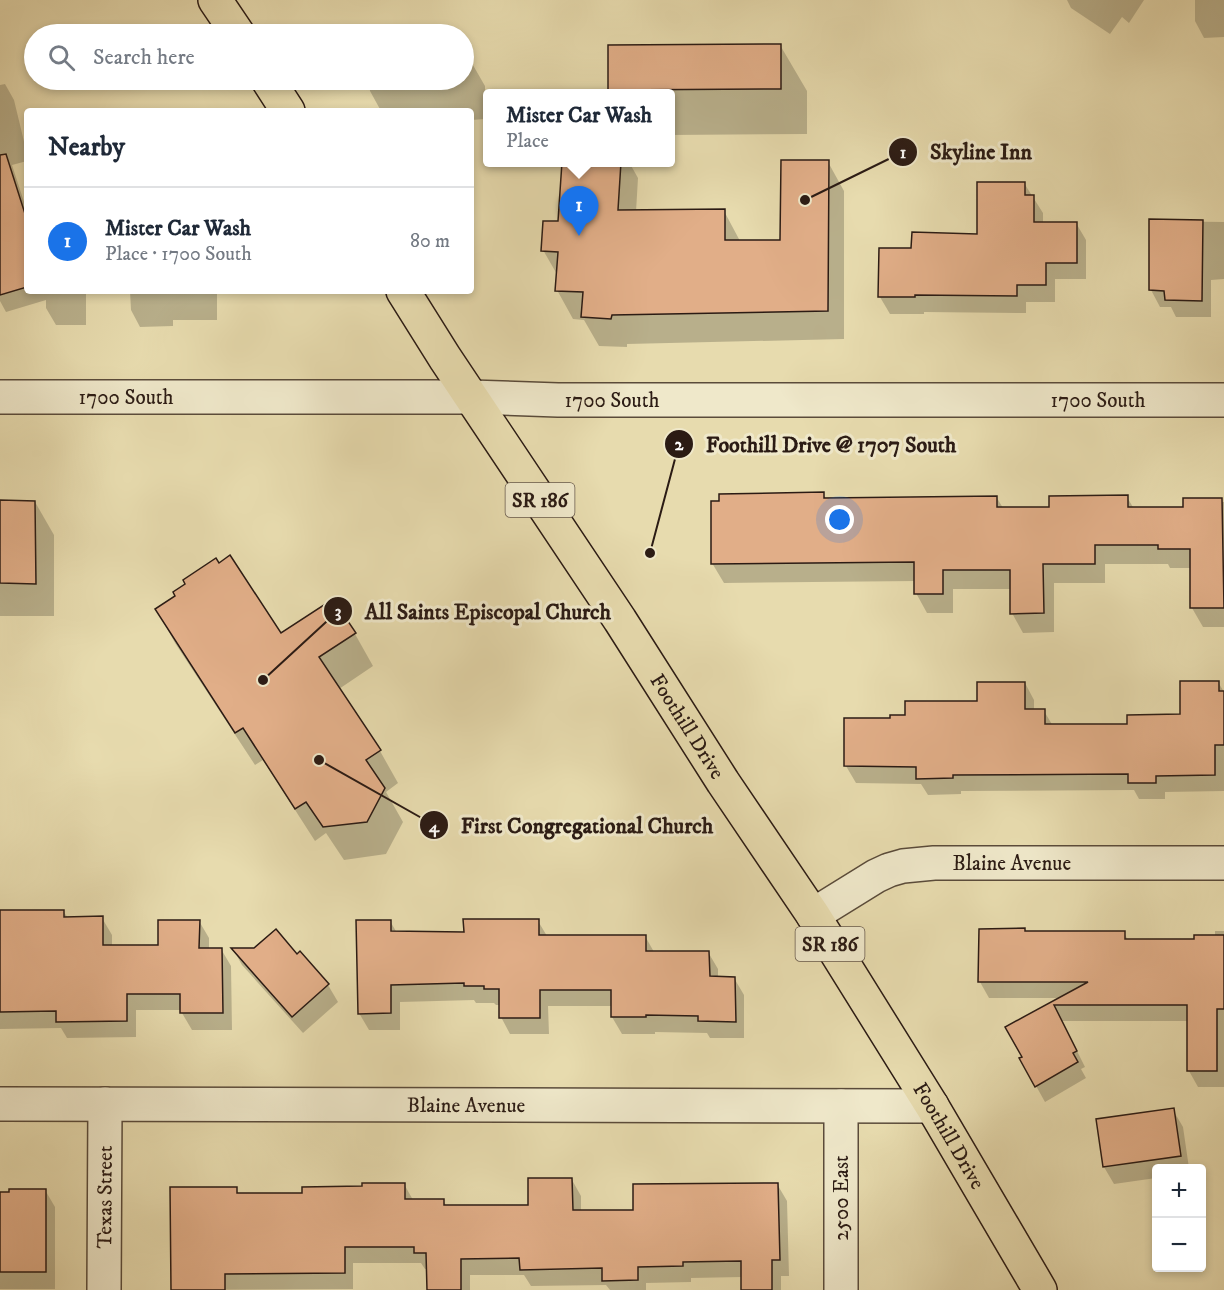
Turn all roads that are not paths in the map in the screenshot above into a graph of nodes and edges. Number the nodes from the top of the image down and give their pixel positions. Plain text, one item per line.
1 (215, 0) edge
2 (231, 24) edge
3 (274, 90) edge
4 (286, 108) edge
5 (405, 294) edge
6 (0, 397) edge
7 (471, 397) junction
8 (1224, 400) edge
9 (1224, 863) edge
10 (813, 915) junction
11 (0, 1104) edge
12 (105, 1104) junction
13 (841, 1106) junction
14 (932, 1106) junction
15 (104, 1290) edge
16 (841, 1290) edge
17 (1040, 1290) edge

1 - 2 main road
3 - 4 main road
5 - 7 main road, Foothill Drive / SR 186
6 - 7 street, 1700 South
7 - 8 street, 1700 South
7 - 10 main road, Foothill Drive / SR 186
9 - 10 street, Blaine Avenue
10 - 14 main road, Foothill Drive / SR 186
11 - 12 street, Blaine Avenue
12 - 13 street, Blaine Avenue
12 - 15 street, Texas Street
13 - 14 street, Blaine Avenue
13 - 16 street, 2500 East
14 - 17 main road, Foothill Drive / SR 186

